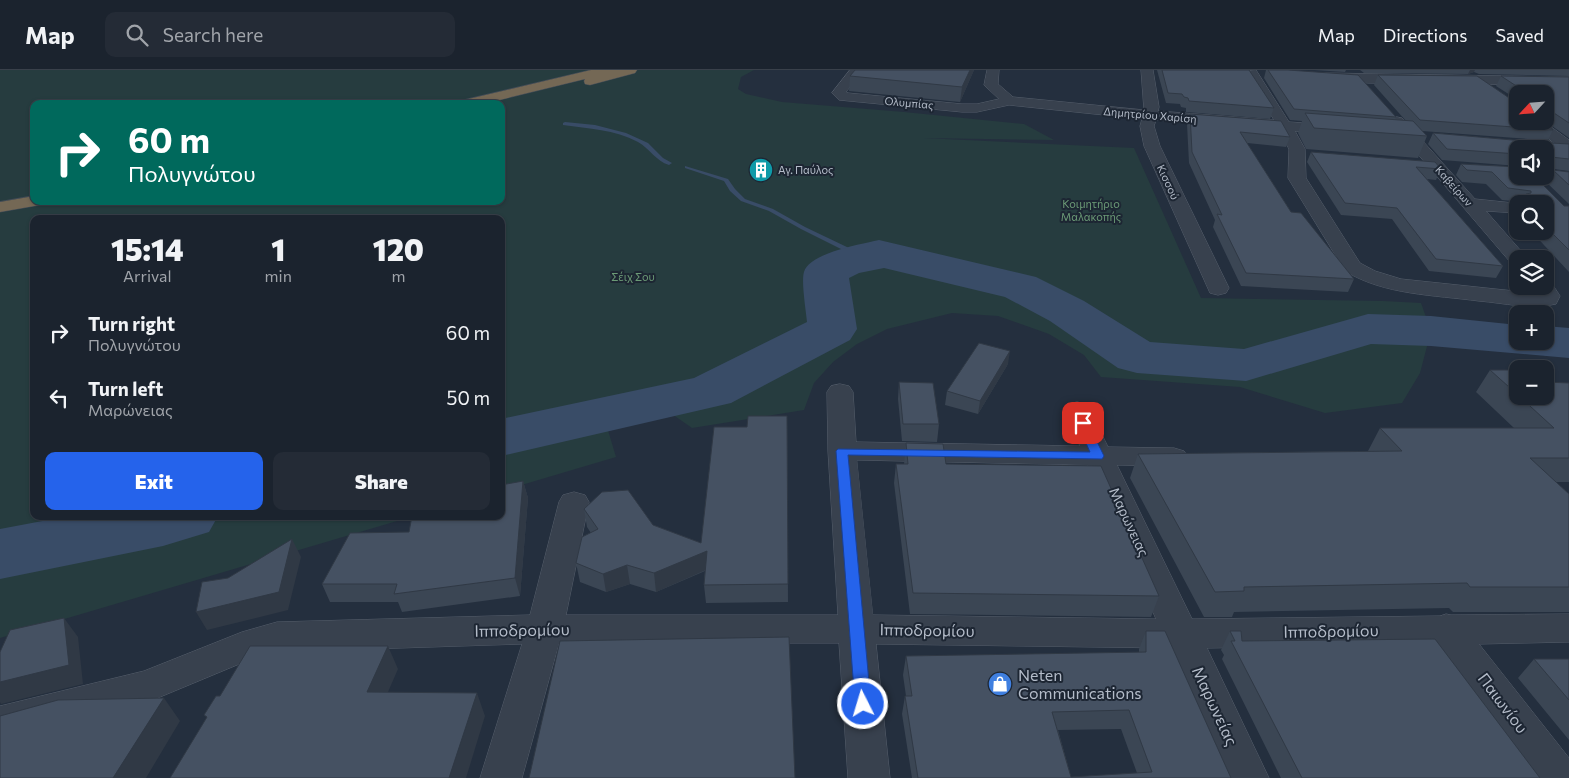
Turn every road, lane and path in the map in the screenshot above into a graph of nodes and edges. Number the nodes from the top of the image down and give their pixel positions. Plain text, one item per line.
1 (606, 70) edge
2 (631, 70) edge
3 (857, 70) edge
4 (993, 70) edge
5 (1147, 70) edge
6 (1456, 70) edge
7 (1545, 70) edge
8 (1243, 71) edge
9 (1270, 73) edge
10 (1355, 75) edge
11 (1309, 76) edge
12 (1477, 80) junction
13 (1569, 80) edge
14 (1493, 92) edge
15 (1372, 93) edge
16 (482, 100) edge
17 (1009, 101) junction
18 (505, 102) edge
19 (1384, 108) edge
20 (1149, 116) junction
21 (1284, 126) junction
22 (1546, 130) edge
23 (1352, 131) edge
24 (1390, 134) edge
25 (1409, 136) junction
26 (1427, 137) edge
27 (1554, 147) edge
28 (1569, 148) edge
29 (1297, 155) junction
30 (1316, 157) edge
31 (1418, 165) edge
32 (1437, 167) junction
33 (1464, 169) edge
34 (1554, 176) edge
35 (1569, 178) edge
36 (1538, 185) edge
37 (30, 190) edge
38 (1547, 194) edge
39 (0, 195) edge
40 (30, 202) edge
41 (1470, 204) junction
42 (1509, 207) edge
43 (0, 208) edge
44 (1510, 250) edge
45 (1218, 288) dead end
46 (1546, 295) edge
47 (840, 392) dead end
48 (1077, 410) dead end
49 (842, 451) junction
50 (1098, 456) junction
51 (1198, 457) edge
52 (574, 502) dead end
53 (1446, 628) junction
54 (1569, 628) edge
55 (545, 629) junction
56 (857, 629) junction
57 (1181, 634) junction
58 (255, 642) junction
59 (224, 693) edge
60 (0, 724) edge
61 (501, 778) edge
62 (869, 778) edge
63 (1248, 778) edge
64 (1559, 778) edge

1 - 16 highway
2 - 18 highway
3 - 17 street, Ολυμπίας
4 - 17 street
5 - 20 street, Κισσού
6 - 12 street
7 - 13 street
8 - 9 street
8 - 21 street
10 - 11 street
10 - 12 street
10 - 15 street
12 - 13 street
12 - 14 street
17 - 20 street, Δημητρίου Χαρίση
19 - 25 street, Καβείρων
20 - 21 street, Δημητρίου Χαρίση
20 - 45 street, Κισσού
21 - 23 street, Δημητρίου Χαρίση
21 - 29 street
22 - 28 street
24 - 25 street
25 - 26 street
25 - 32 street, Καβείρων
27 - 28 street
29 - 30 street
29 - 46 street
31 - 32 street
32 - 33 street
32 - 41 street, Καβείρων
34 - 35 street
36 - 38 street
37 - 39 highway
40 - 43 highway
41 - 42 street
41 - 44 street, Καβείρων
47 - 49 street
48 - 50 street, Μαρώνειας
49 - 50 street
49 - 56 street
50 - 51 street
50 - 57 street, Μαρώνειας
52 - 55 street
53 - 54 street, Ιπποδρομίου
53 - 57 street, Ιπποδρομίου
53 - 64 street, Παιωνίου
55 - 56 street, Ιπποδρομίου
55 - 58 street, Ιπποδρομίου
55 - 61 street
56 - 57 street, Ιπποδρομίου
56 - 62 street
57 - 63 street, Μαρωνείας
58 - 59 street
58 - 60 street, Ιπποδρομίου

